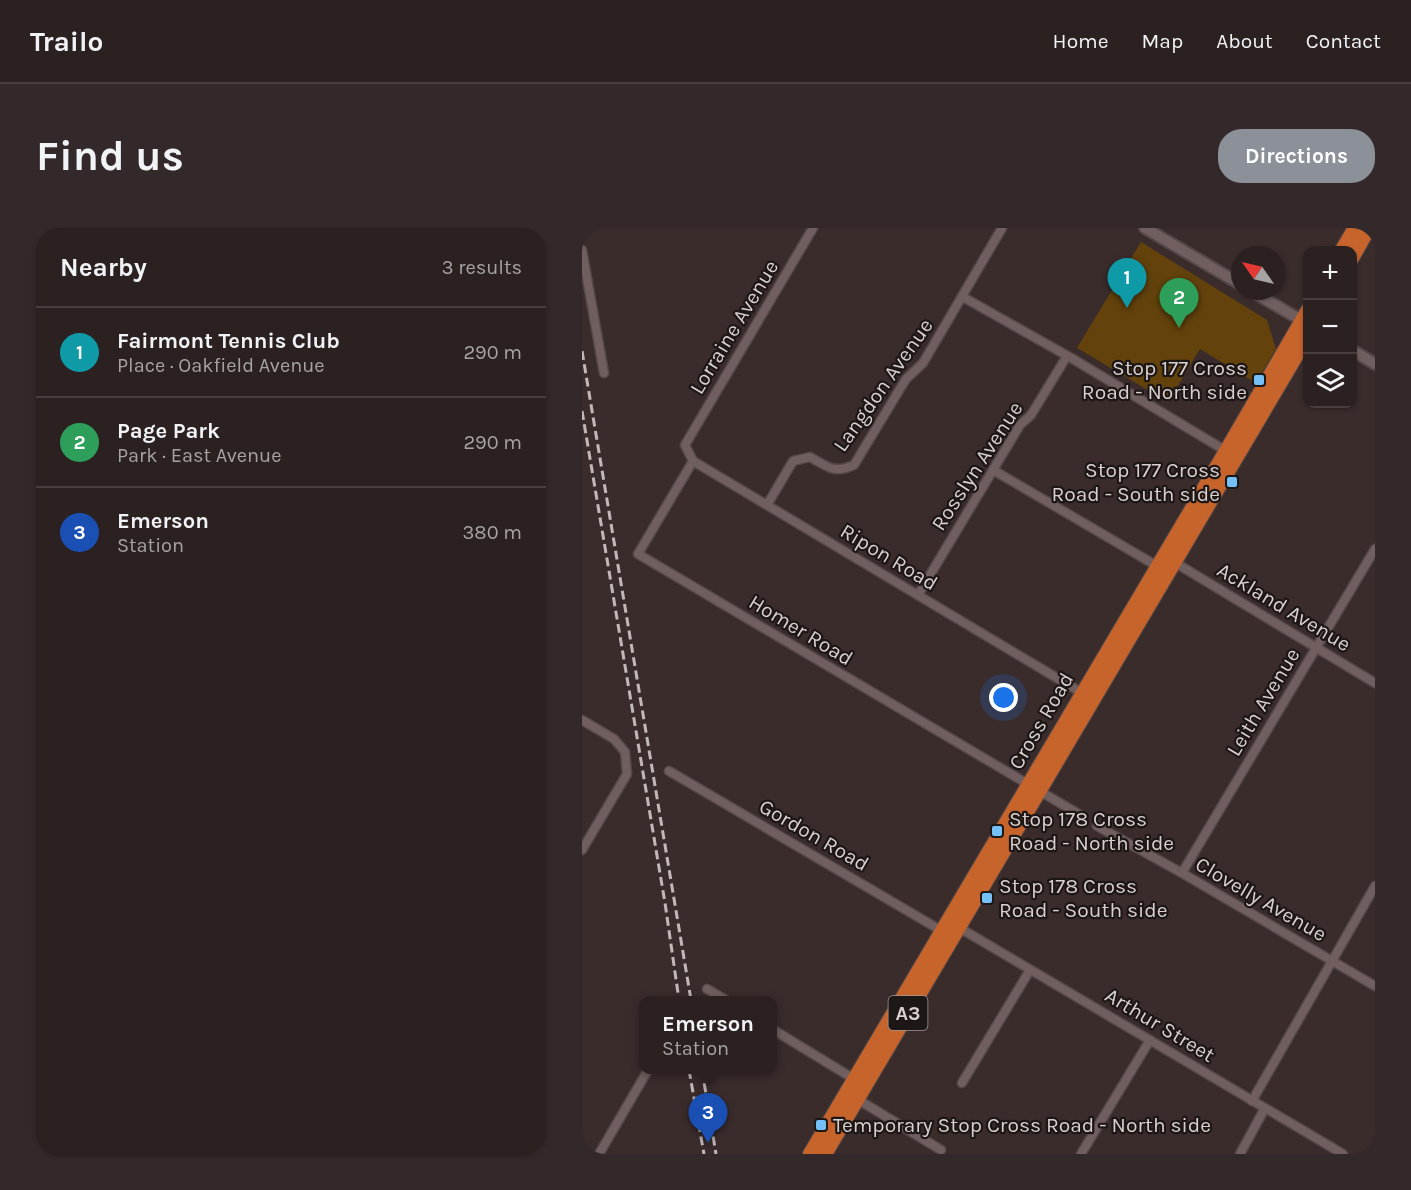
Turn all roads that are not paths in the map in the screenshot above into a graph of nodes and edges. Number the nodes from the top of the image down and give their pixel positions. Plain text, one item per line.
1 (588, 228) edge
2 (813, 228) edge
3 (1002, 228) edge
4 (1145, 228) edge
5 (1355, 228) edge
6 (1370, 228) edge
7 (582, 233) edge
8 (1344, 246) edge
9 (582, 250) edge
10 (1357, 251) edge
11 (1231, 279) edge
12 (963, 297) junction
13 (1269, 300) edge
14 (1303, 317) edge
15 (1303, 322) edge
16 (1303, 344) edge
17 (1357, 353) edge
18 (1067, 356) junction
19 (1375, 364) edge
20 (604, 373) dead end
21 (1231, 454) junction
22 (693, 461) junction
23 (993, 470) junction
24 (767, 505) junction
25 (1168, 549) junction
26 (1375, 549) edge
27 (1174, 562) junction
28 (1157, 566) junction
29 (1163, 582) junction
30 (918, 595) junction
31 (1317, 647) junction
32 (1375, 683) edge
33 (1087, 696) junction
34 (582, 720) edge
35 (669, 771) dead end
36 (1034, 788) junction
37 (1082, 816) dead end
38 (1097, 826) dead end
39 (582, 850) edge
40 (1182, 873) junction
41 (1375, 886) edge
42 (958, 927) junction
43 (942, 931) junction
44 (1332, 961) junction
45 (1030, 970) junction
46 (1375, 986) edge
47 (707, 989) dead end
48 (719, 996) edge
49 (777, 1032) edge
50 (1150, 1040) junction
51 (646, 1074) edge
52 (854, 1079) junction
53 (962, 1083) dead end
54 (857, 1099) junction
55 (1252, 1101) junction
56 (1265, 1108) junction
57 (941, 1150) dead end
58 (599, 1154) edge
59 (810, 1154) edge
60 (825, 1154) edge
61 (1081, 1154) edge
62 (1240, 1154) edge
63 (1343, 1154) edge

1 - 7 street
2 - 22 street, Lorraine Avenue
3 - 12 street, Langdon Avenue
4 - 11 street
5 - 8 highway
6 - 10 highway
9 - 20 street
12 - 18 street
12 - 24 street, Langdon Avenue
13 - 14 street
15 - 21 highway, Cross Road / A3
16 - 21 highway, Cross Road / A3
17 - 19 street
18 - 21 street
18 - 23 street, Rosslyn Avenue
21 - 25 highway, Cross Road / A3
21 - 27 highway, Cross Road / A3
22 - 24 street, Ripon Road
22 - 36 street, Homer Road
23 - 28 street
23 - 30 street, Rosslyn Avenue
24 - 30 street, Ripon Road
25 - 27 highway
25 - 28 highway, Cross Road / A3
26 - 31 street, Leith Avenue
27 - 28 highway
27 - 29 highway, Cross Road / A3
27 - 31 street, Ackland Avenue
28 - 29 highway
28 - 33 highway, Cross Road / A3
29 - 33 highway, Cross Road / A3
30 - 33 street, Ripon Road
31 - 32 street, Ackland Avenue
31 - 40 street, Leith Avenue
33 - 36 highway, Cross Road / A3
34 - 39 street
35 - 43 street, Gordon Road
36 - 37 street
36 - 42 highway, Cross Road / A3
36 - 43 highway, Cross Road / A3
38 - 40 street, Clovelly Avenue
40 - 44 street, Clovelly Avenue
41 - 44 street
42 - 43 highway
42 - 45 street, Arthur Street
42 - 54 highway, Cross Road / A3
43 - 52 highway, Cross Road / A3
44 - 46 street, Clovelly Avenue
44 - 55 street
45 - 50 street, Arthur Street
45 - 53 street
47 - 48 street
49 - 52 street
50 - 55 street, Arthur Street
50 - 61 street
51 - 58 street
52 - 54 highway
52 - 59 highway, Cross Road / A3
54 - 57 street
54 - 60 highway, Cross Road / A3
55 - 56 street, Arthur Street
56 - 62 street
56 - 63 street, Arthur Street

